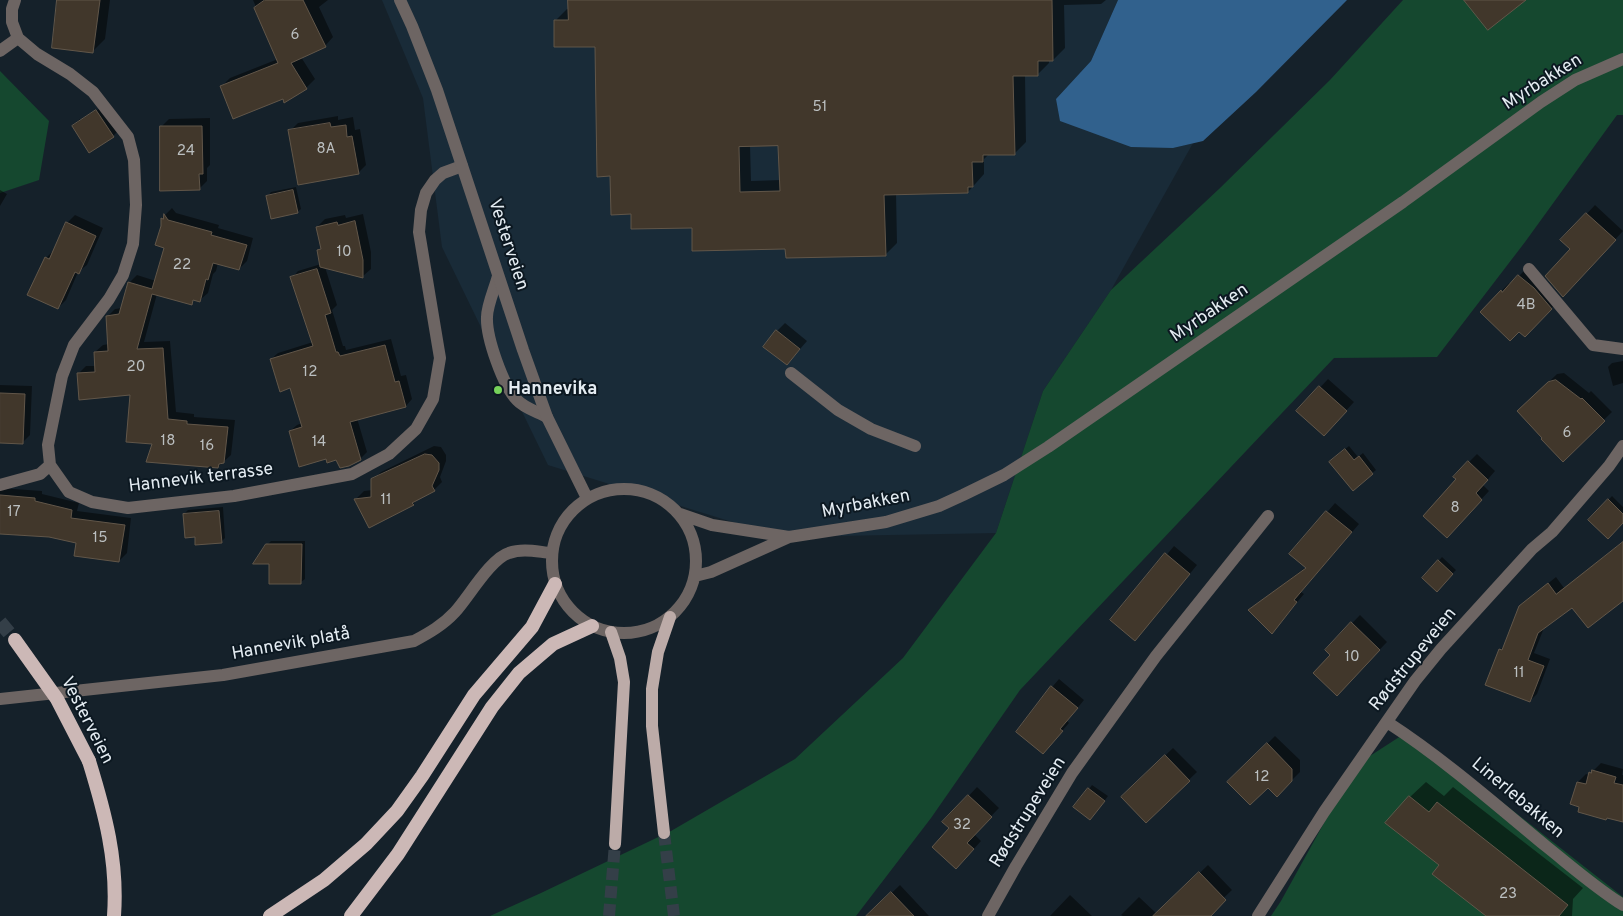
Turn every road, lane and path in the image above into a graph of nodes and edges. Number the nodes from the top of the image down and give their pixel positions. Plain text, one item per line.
1 (14, 0) edge
2 (400, 0) edge
3 (18, 38) junction
4 (0, 50) edge
5 (1623, 59) edge
6 (462, 166) junction
7 (1529, 269) dead end
8 (498, 276) junction
9 (1623, 348) edge
10 (791, 373) dead end
11 (547, 417) junction
12 (916, 446) dead end
13 (1623, 446) edge
14 (50, 465) junction
15 (0, 485) edge
16 (587, 498) junction
17 (680, 514) junction
18 (1268, 516) dead end
19 (790, 537) junction
20 (552, 553) junction
21 (695, 576) junction
22 (555, 584) junction
23 (670, 617) junction
24 (592, 626) junction
25 (610, 632) junction
26 (15, 640) tunnel mouth
27 (0, 700) edge
28 (1387, 722) junction
29 (664, 833) tunnel mouth
30 (615, 844) tunnel mouth
31 (1623, 906) edge
32 (114, 916) edge
33 (270, 916) edge
34 (351, 916) edge
35 (988, 916) edge
36 (1258, 916) edge

1 - 3 street
2 - 6 street, Vesterveien
3 - 4 street
3 - 14 street
5 - 19 street, Myrbakken
6 - 8 street, Vesterveien
6 - 14 street, Hannevik terrasse
7 - 9 street
8 - 11 street, Vesterveien
8 - 11 street
10 - 12 street
11 - 16 street, Vesterveien
13 - 28 street, Rødstrupeveien
14 - 15 street
16 - 17 street
16 - 20 street
17 - 19 street, Myrbakken
17 - 21 street
18 - 35 street, Rødstrupeveien
19 - 21 street, Myrbakken
20 - 22 street
20 - 27 street, Hannevik platå
21 - 23 street
22 - 24 street
22 - 33 highway
23 - 25 street
23 - 29 main road
24 - 25 street
24 - 34 highway
25 - 30 main road
26 - 32 highway, Vesterveien, bridge
28 - 31 street, Linerlebakken
28 - 36 street, Rødstrupeveien

